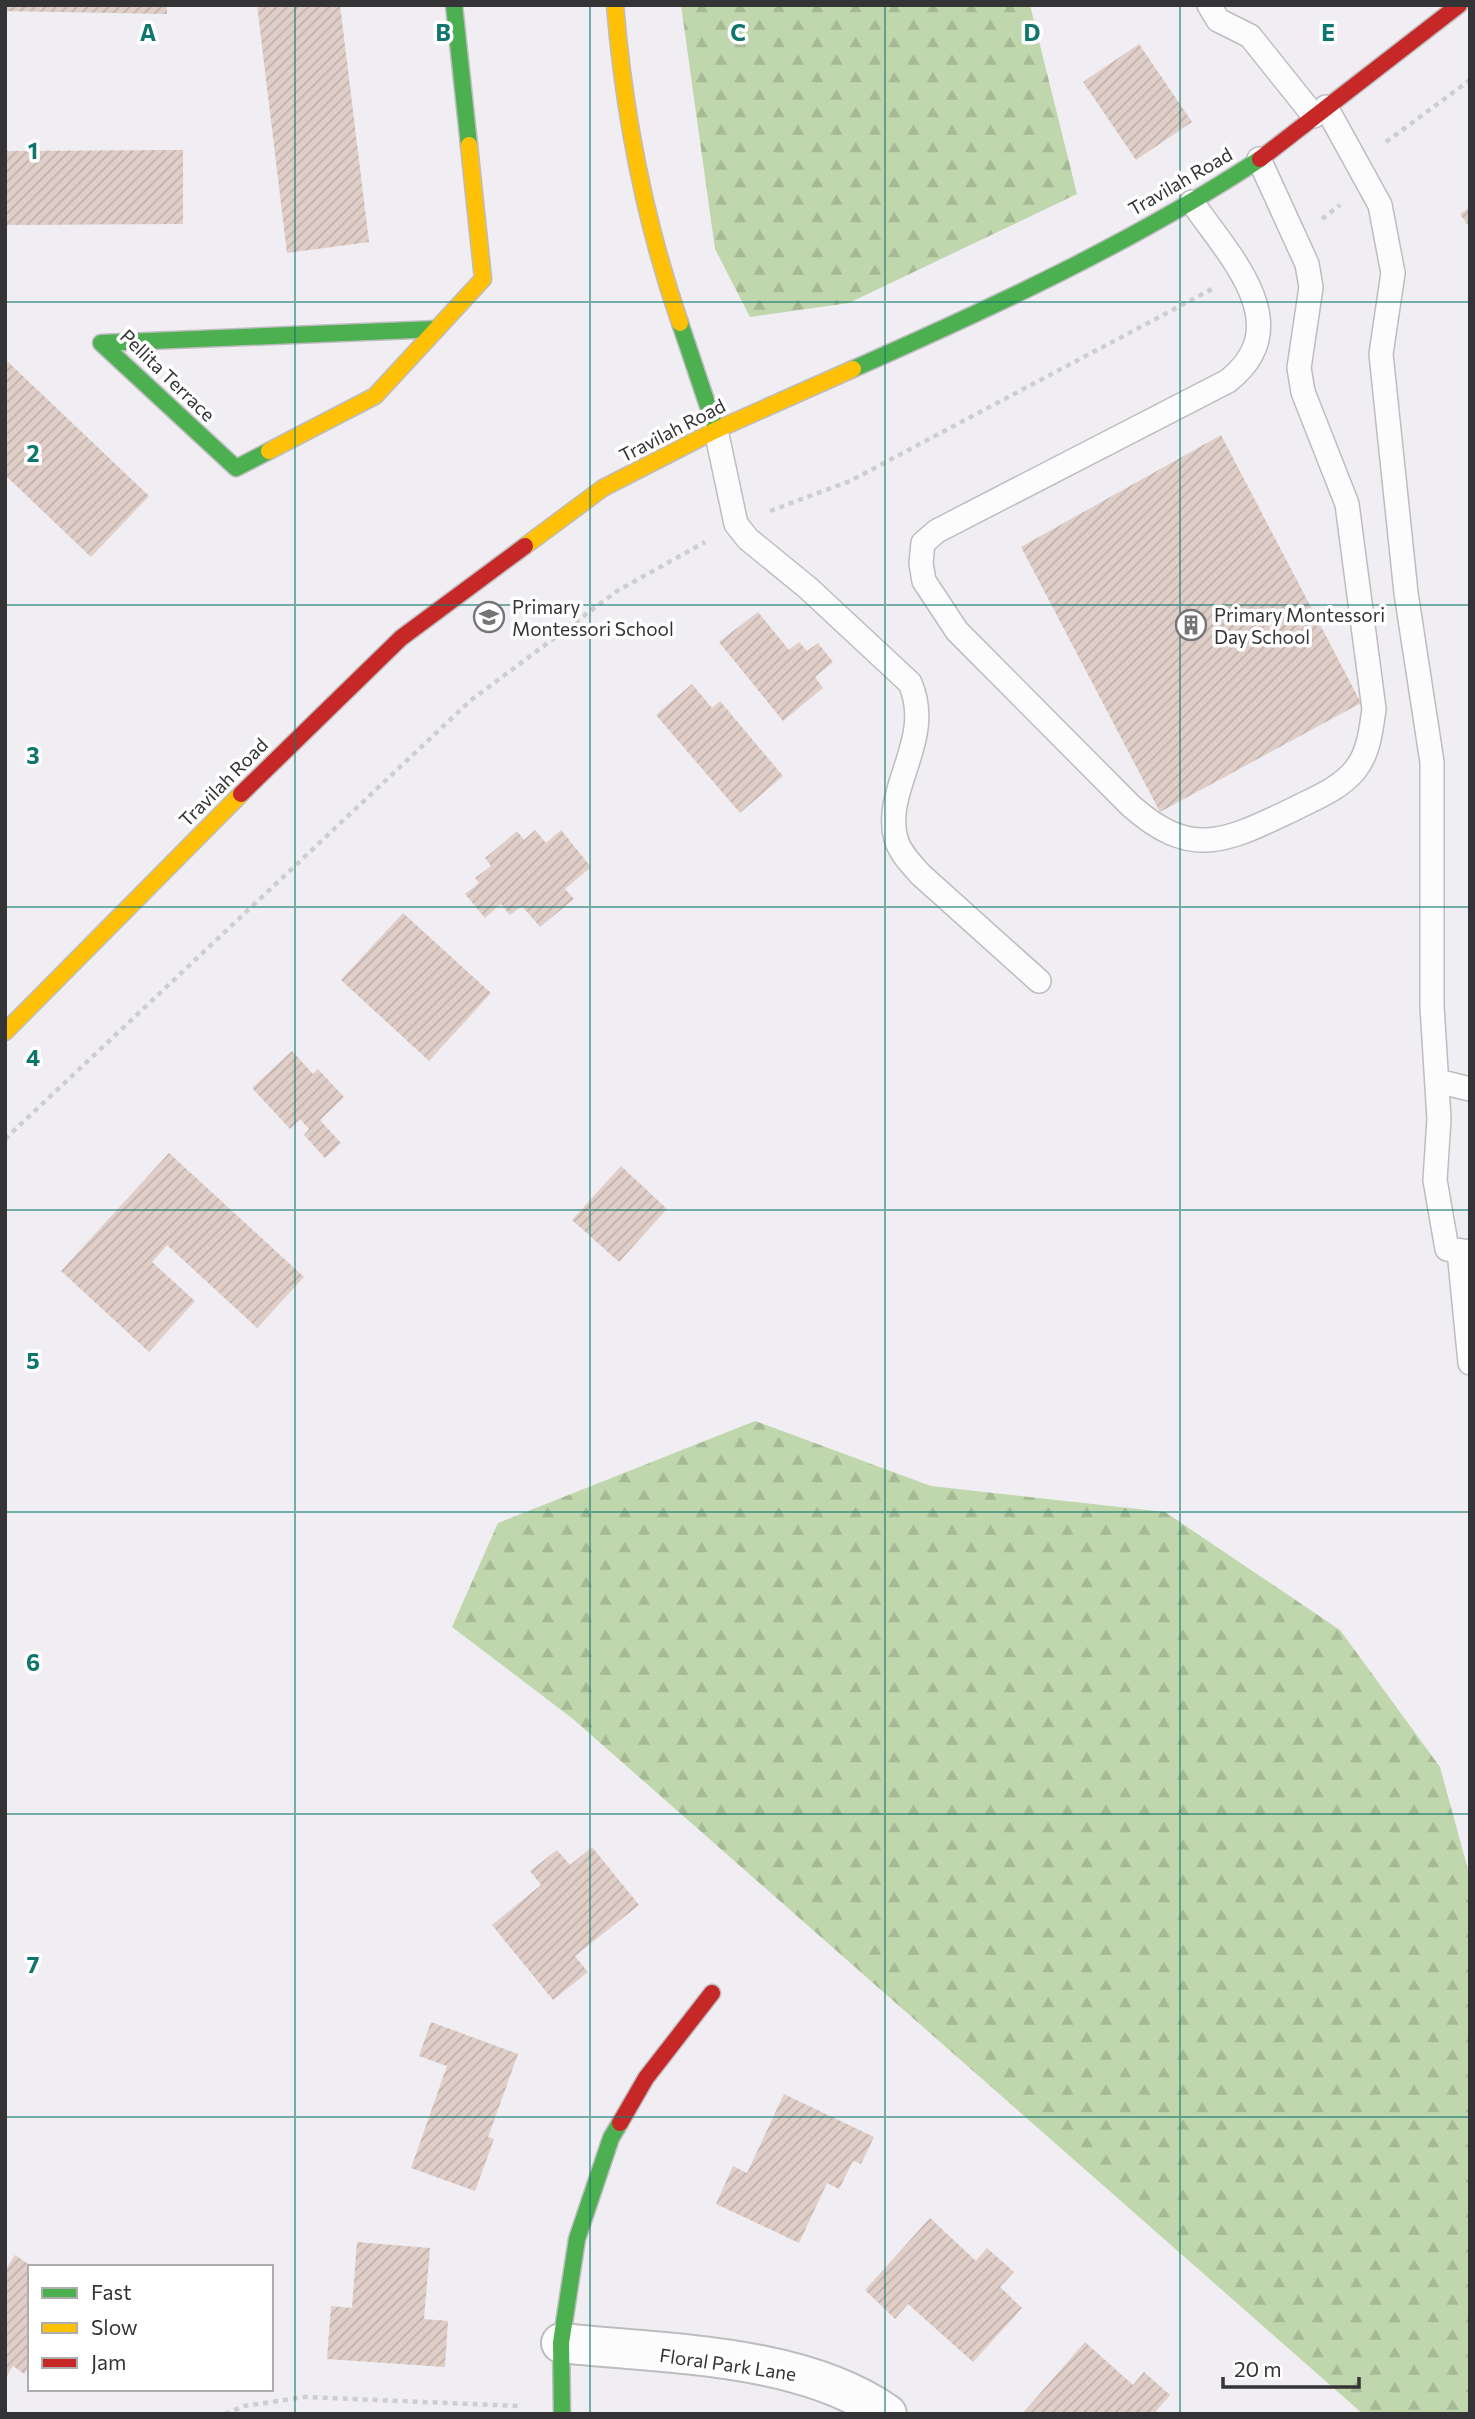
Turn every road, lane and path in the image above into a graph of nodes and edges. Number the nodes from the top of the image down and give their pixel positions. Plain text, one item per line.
1 (454, 5) edge
2 (615, 5) edge
3 (1209, 5) edge
4 (1459, 5) edge
5 (1470, 80) edge
6 (1320, 111) junction
7 (1259, 159) junction
8 (1363, 174) junction
9 (1192, 202) junction
10 (1297, 239) junction
11 (1241, 273) junction
12 (438, 329) junction
13 (716, 430) junction
14 (736, 524) junction
15 (1039, 981) dead end
16 (5, 1032) edge
17 (1437, 1082) junction
18 (1470, 1089) edge
19 (5, 1139) edge
20 (1465, 1251) edge
21 (1470, 1363) edge
22 (712, 1993) dead end
23 (561, 2343) junction
24 (562, 2411) edge
25 (225, 2414) edge
26 (887, 2414) edge

1 - 12 main road, Pellita Terrace
2 - 13 main road
3 - 6 lane
4 - 6 main road, Travilah Road
5 - 8 path
6 - 7 main road, Travilah Road
6 - 8 lane
7 - 9 main road, Travilah Road
7 - 10 lane
8 - 10 path
8 - 17 lane
9 - 11 lane
9 - 13 main road, Travilah Road
10 - 11 lane
11 - 14 path
12 - 12 main road, Pellita Terrace
13 - 14 lane
13 - 16 main road, Travilah Road
14 - 15 lane
14 - 19 path
17 - 18 lane
17 - 20 lane
20 - 21 lane
22 - 23 main road
23 - 24 main road
23 - 26 street, Floral Park Lane
24 - 25 path

